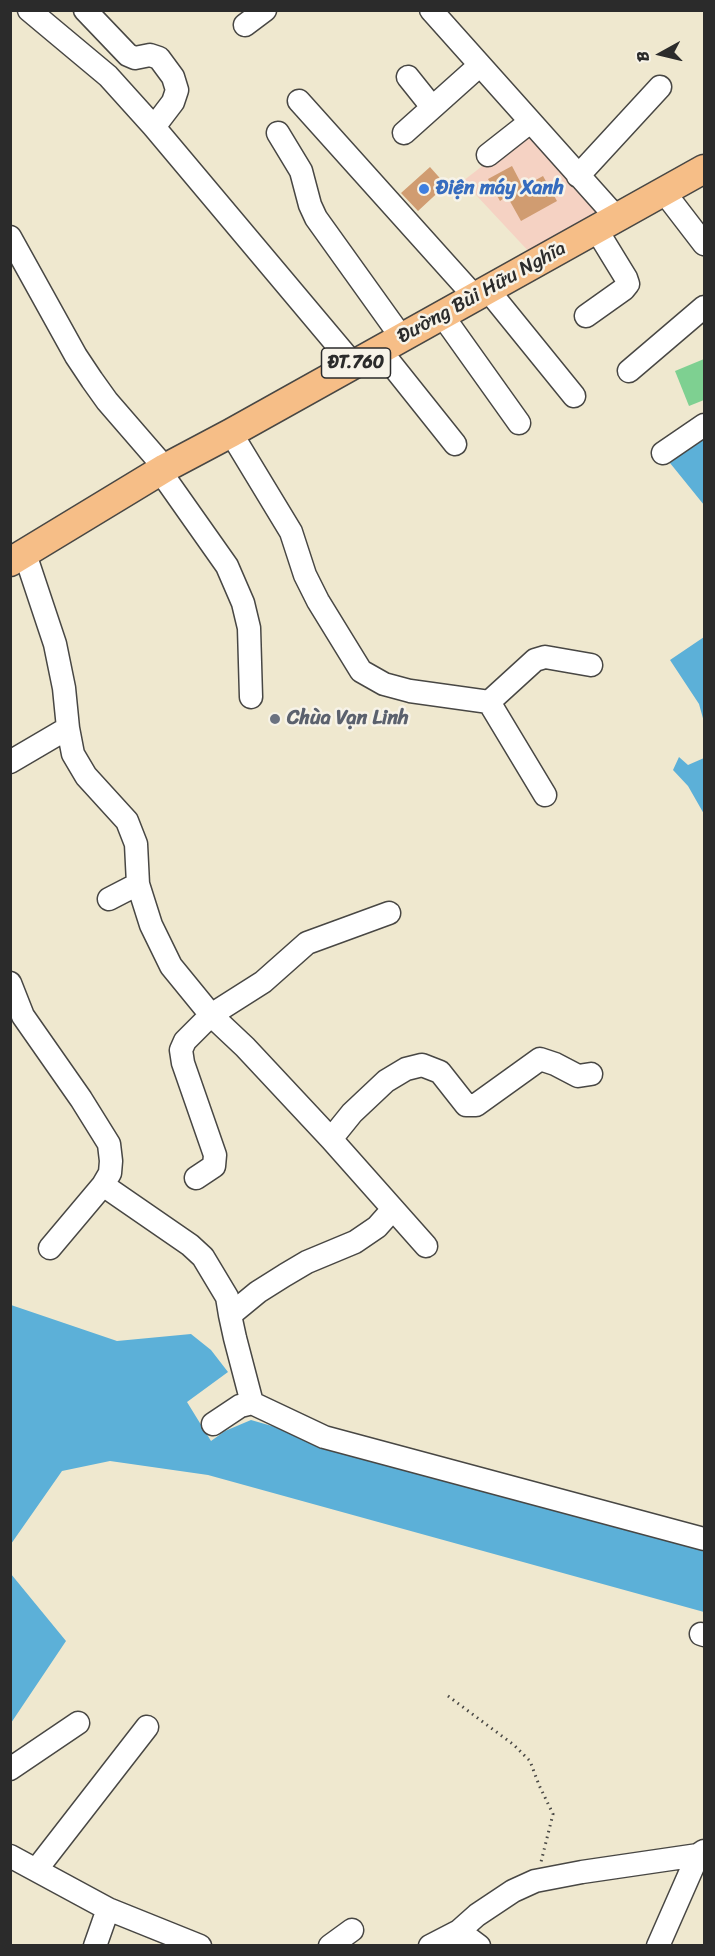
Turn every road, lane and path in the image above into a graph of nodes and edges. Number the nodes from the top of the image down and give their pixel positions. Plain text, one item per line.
1 (29, 10) edge
2 (85, 10) edge
3 (265, 10) edge
4 (431, 10) edge
5 (245, 25) dead end
6 (480, 65) junction
7 (408, 77) dead end
8 (660, 87) dead end
9 (299, 101) dead end
10 (432, 107) junction
11 (530, 122) junction
12 (154, 127) junction
13 (404, 132) dead end
14 (278, 133) dead end
15 (488, 155) dead end
16 (705, 169) edge
17 (578, 176) junction
18 (664, 192) junction
19 (606, 223) junction
20 (10, 237) edge
21 (705, 244) edge
22 (481, 294) junction
23 (705, 307) edge
24 (442, 315) junction
25 (586, 316) dead end
26 (391, 344) junction
27 (354, 365) junction
28 (629, 371) dead end
29 (574, 396) dead end
30 (519, 423) dead end
31 (705, 425) edge
32 (231, 434) junction
33 (455, 444) dead end
34 (663, 453) dead end
35 (162, 469) junction
36 (18, 558) edge
37 (591, 666) dead end
38 (251, 697) dead end
39 (489, 702) junction
40 (68, 728) junction
41 (10, 762) edge
42 (545, 795) dead end
43 (138, 884) junction
44 (109, 899) dead end
45 (389, 913) dead end
46 (10, 983) edge
47 (211, 1015) junction
48 (591, 1074) dead end
49 (331, 1139) junction
50 (195, 1178) dead end
51 (103, 1185) junction
52 (393, 1209) junction
53 (426, 1246) dead end
54 (50, 1248) dead end
55 (230, 1315) junction
56 (252, 1403) junction
57 (213, 1424) dead end
58 (705, 1539) edge
59 (448, 1696) dead end
60 (78, 1723) dead end
61 (147, 1727) dead end
62 (10, 1769) edge
63 (701, 1853) edge
64 (10, 1857) edge
65 (36, 1870) junction
66 (535, 1881) junction
67 (108, 1909) junction
68 (352, 1930) dead end
69 (459, 1931) junction
70 (95, 1946) edge
71 (200, 1946) edge
72 (330, 1946) edge
73 (430, 1946) edge
74 (479, 1946) edge
75 (658, 1946) edge

1 - 12 street
2 - 12 street
3 - 5 street
4 - 6 street
6 - 10 street
6 - 11 street
7 - 10 street
8 - 17 street
9 - 22 street
10 - 13 street
11 - 15 street
11 - 17 street
12 - 27 street
14 - 26 street
16 - 18 main road, Đường Bùi Hữu Nghĩa / ĐT.760
17 - 19 street
18 - 19 main road, Đường Bùi Hữu Nghĩa / ĐT.760
18 - 21 street
19 - 22 main road, Đường Bùi Hữu Nghĩa / ĐT.760
19 - 25 street
20 - 35 street
22 - 24 main road, Đường Bùi Hữu Nghĩa / ĐT.760
22 - 29 street
23 - 28 street
24 - 26 main road, Đường Bùi Hữu Nghĩa / ĐT.760
24 - 30 street
26 - 27 main road, Đường Bùi Hữu Nghĩa / ĐT.760
26 - 33 street
27 - 32 main road, Đường Bùi Hữu Nghĩa / ĐT.760
31 - 34 street
32 - 35 main road, Đường Bùi Hữu Nghĩa / ĐT.760
32 - 39 street
35 - 36 main road, Đường Bùi Hữu Nghĩa / ĐT.760
35 - 38 street
36 - 40 street
37 - 39 street
39 - 42 street
40 - 41 street
40 - 43 street
43 - 44 street
43 - 47 street
45 - 47 street
46 - 51 street
47 - 49 street
47 - 50 street
48 - 49 street
49 - 52 street
51 - 54 street
51 - 55 street
52 - 53 street
52 - 55 street
55 - 56 street
56 - 57 street
56 - 58 street
59 - 66 path
60 - 62 street
61 - 65 street
63 - 66 street
63 - 75 street
64 - 65 street
65 - 67 street
66 - 69 street
67 - 70 street
67 - 71 street
68 - 72 street
69 - 73 street
69 - 74 street

